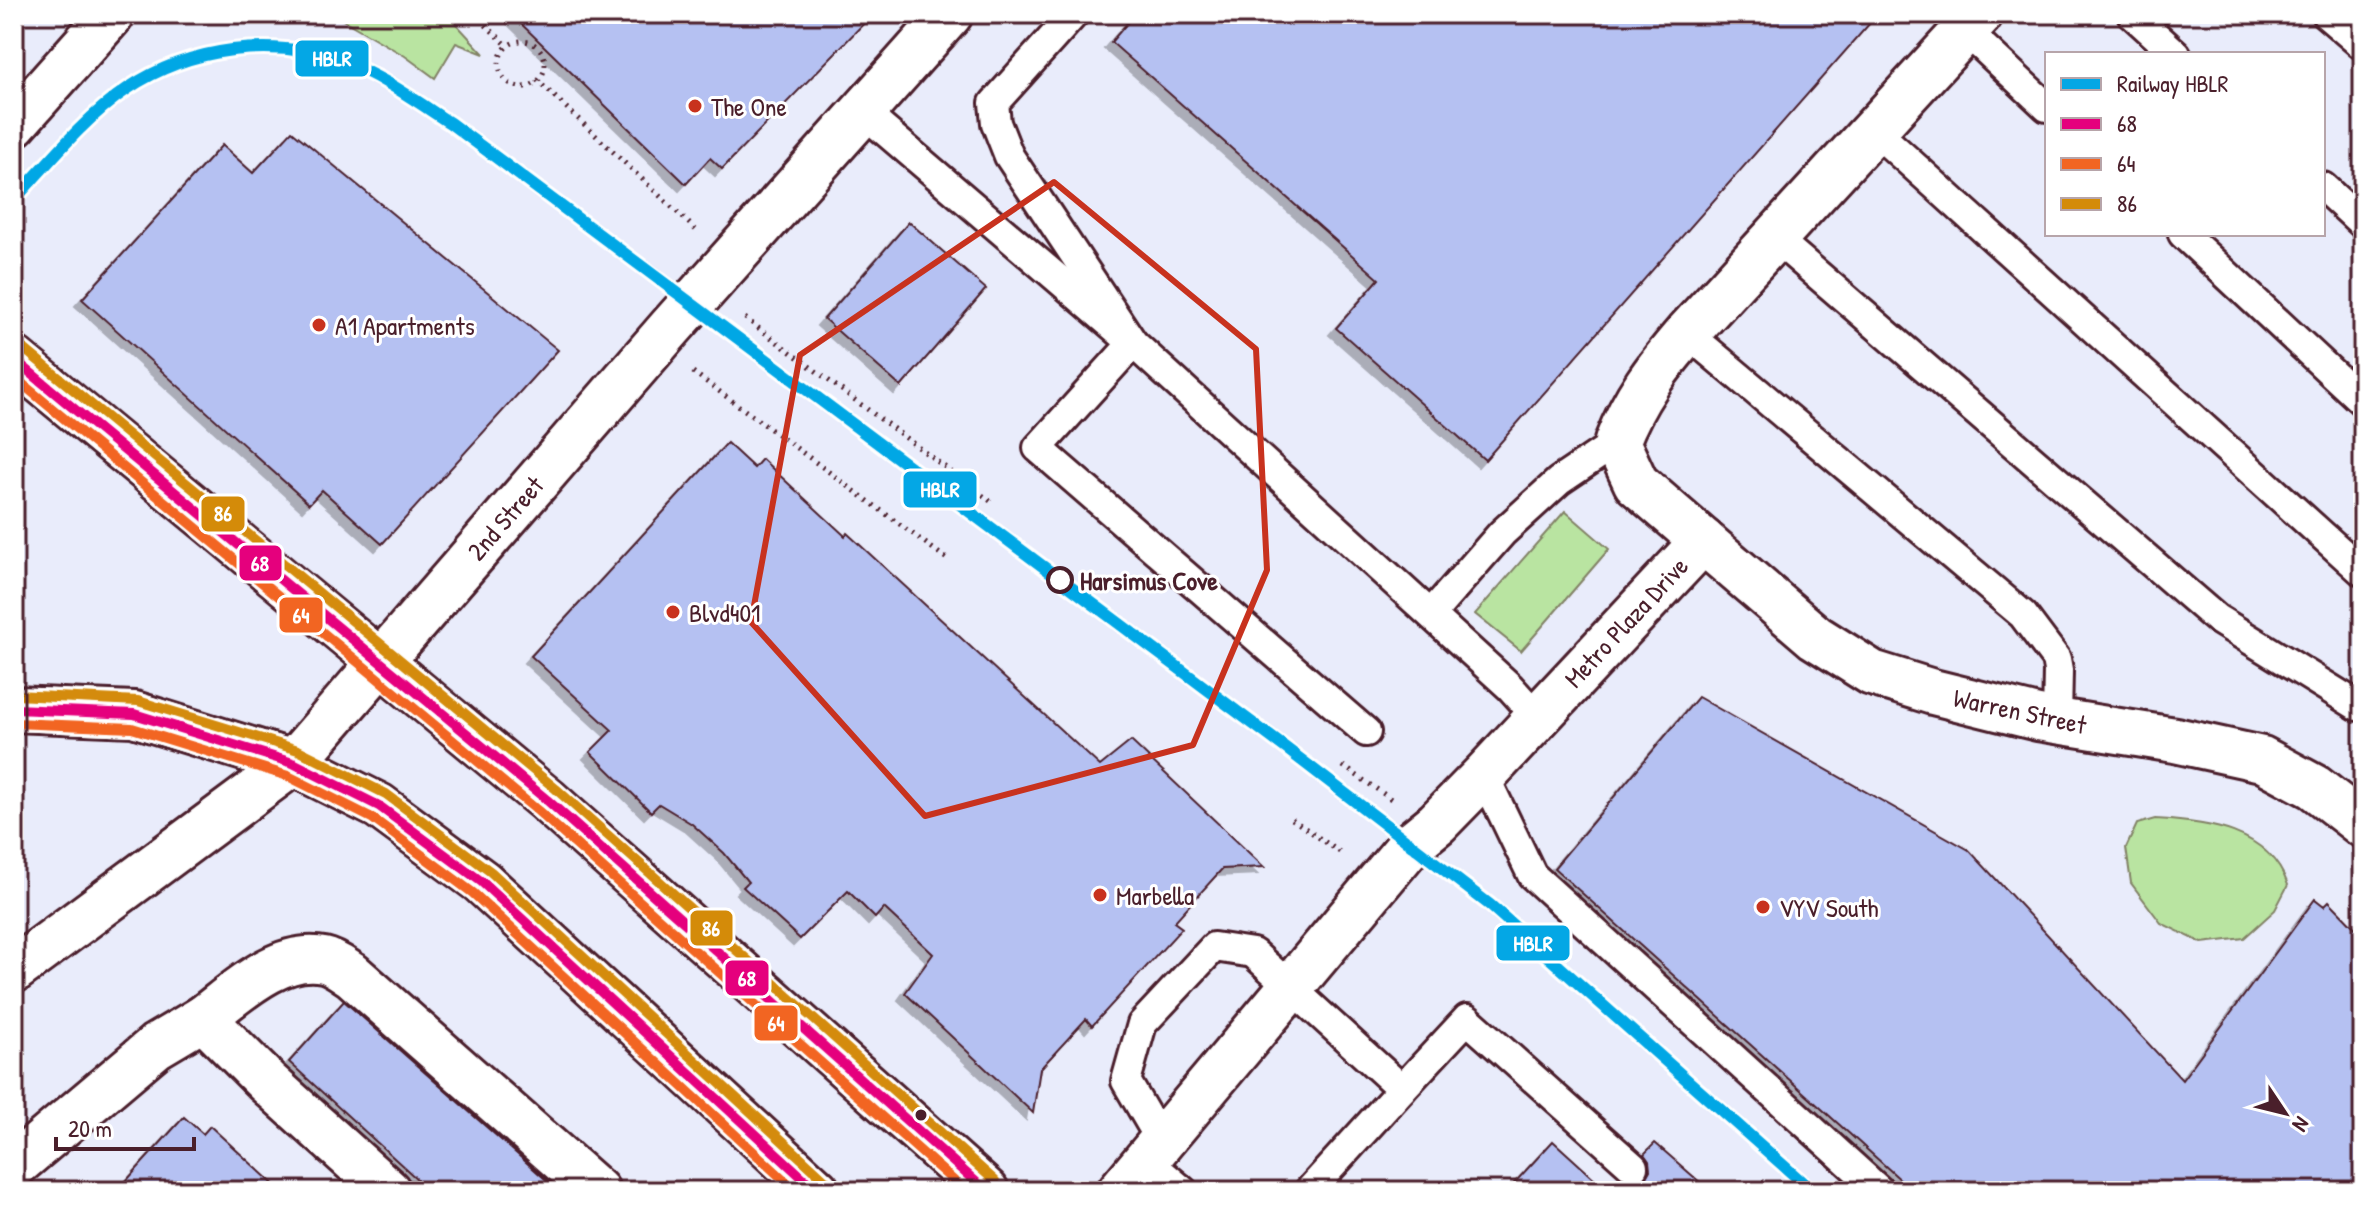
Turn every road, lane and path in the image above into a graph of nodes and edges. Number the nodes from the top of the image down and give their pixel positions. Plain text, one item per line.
1 (112, 14) edge
2 (474, 14) edge
3 (950, 14) edge
4 (1074, 14) edge
5 (2132, 14) edge
6 (2326, 14) edge
7 (1972, 22) edge
8 (2362, 44) edge
9 (508, 46) junction
10 (2174, 52) edge
11 (537, 80) junction
12 (2045, 105) edge
13 (863, 112) junction
14 (14, 124) edge
15 (1873, 129) junction
16 (2325, 189) edge
17 (2363, 224) edge
18 (699, 233) dead end
19 (2185, 236) edge
20 (1774, 237) junction
21 (745, 318) dead end
22 (1687, 333) junction
23 (1133, 343) junction
24 (14, 359) edge
25 (693, 372) dead end
26 (2363, 402) edge
27 (1617, 442) junction
28 (993, 503) dead end
29 (1703, 541) junction
30 (947, 559) dead end
31 (2363, 572) edge
32 (1431, 614) junction
33 (381, 661) junction
34 (2363, 704) edge
35 (14, 709) edge
36 (1537, 717) junction
37 (2057, 720) junction
38 (1366, 732) dead end
39 (293, 763) junction
40 (1339, 763) dead end
41 (1484, 775) junction
42 (1399, 804) dead end
43 (1292, 819) dead end
44 (2363, 825) edge
45 (1350, 860) dead end
46 (14, 970) edge
47 (1292, 988) junction
48 (203, 1018) junction
49 (1402, 1089) junction
50 (1142, 1163) edge
51 (14, 1166) edge
52 (1633, 1167) dead end
53 (388, 1191) edge
54 (597, 1191) edge
55 (817, 1191) edge
56 (986, 1191) edge
57 (1183, 1191) edge
58 (1309, 1191) edge
59 (1880, 1191) edge

1 - 14 street
2 - 9 path
3 - 13 street, 2nd Street
4 - 23 lane
5 - 10 lane
6 - 8 lane
7 - 12 lane
7 - 15 street
9 - 11 path
9 - 11 path
11 - 18 path
13 - 23 lane
13 - 33 street, 2nd Street
15 - 20 street
15 - 31 lane
16 - 17 lane
19 - 26 lane
20 - 22 street
20 - 34 lane
21 - 28 path
22 - 27 street
22 - 37 lane
23 - 32 lane
23 - 38 lane
24 - 33 street
25 - 30 path
27 - 29 street, Metro Plaza Drive
27 - 32 lane
29 - 36 street, Metro Plaza Drive
29 - 37 street, Warren Street
32 - 36 lane
33 - 39 street, 2nd Street
33 - 56 street
35 - 39 street
36 - 41 street, Metro Plaza Drive
37 - 44 street, Warren Street
39 - 46 street, 2nd Street
39 - 55 street
40 - 42 path
41 - 47 street, Metro Plaza Drive
41 - 59 lane
43 - 45 path
47 - 49 lane
47 - 50 street, Metro Plaza Drive
47 - 50 lane
48 - 51 street
48 - 53 street
48 - 54 street
49 - 52 lane
49 - 58 lane
50 - 57 lane

